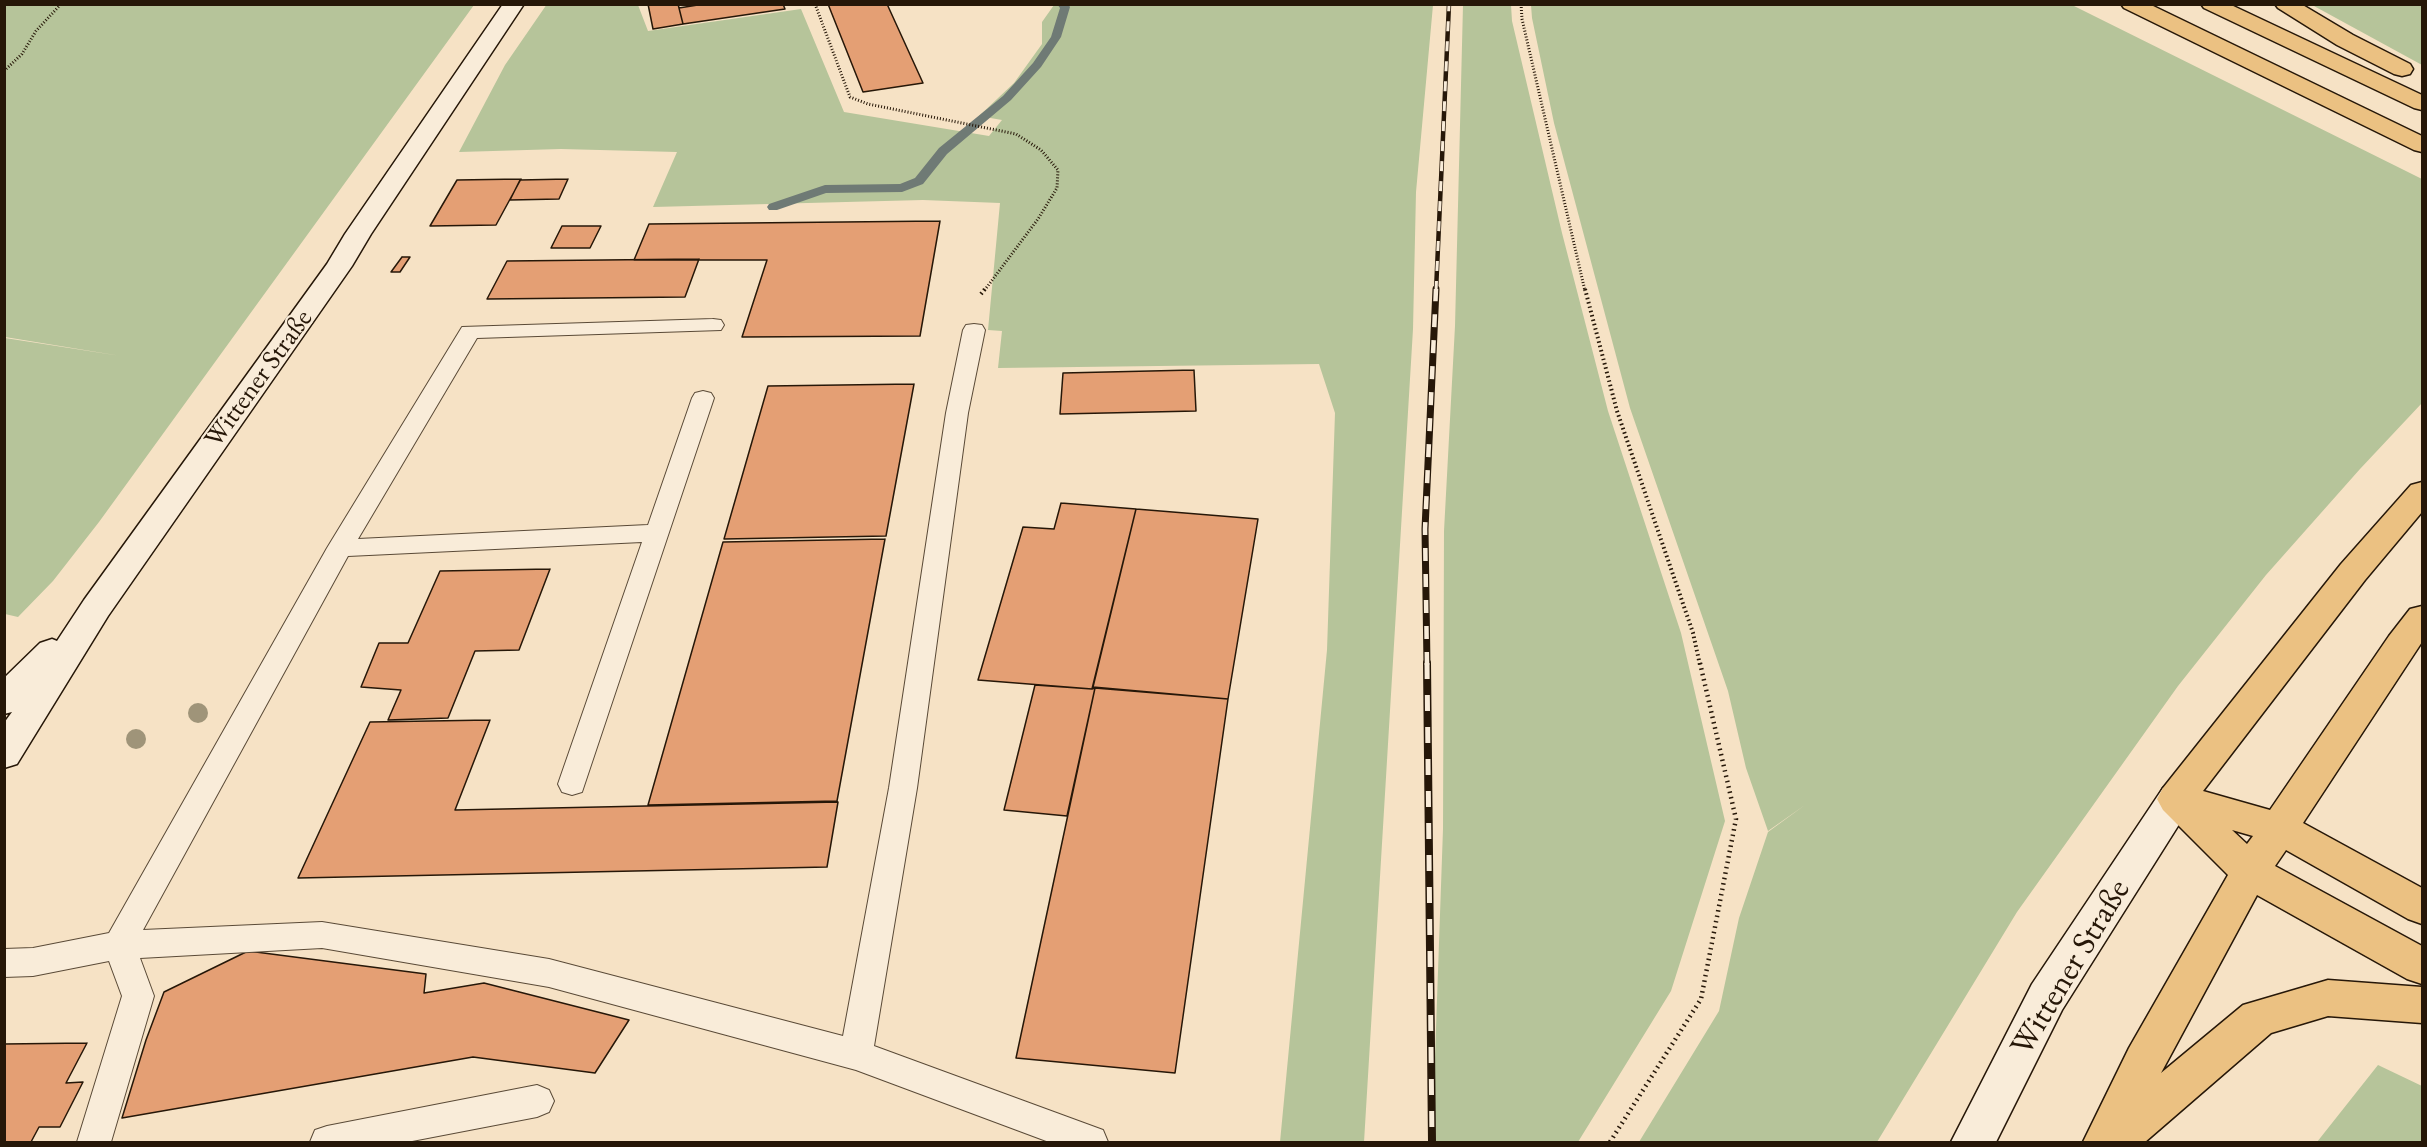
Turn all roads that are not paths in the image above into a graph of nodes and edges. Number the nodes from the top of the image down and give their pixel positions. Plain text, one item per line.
1 (514, 4) edge
2 (2131, 4) edge
3 (2211, 4) edge
4 (2285, 4) edge
5 (2422, 80) edge
6 (2422, 103) edge
7 (2422, 145) edge
8 (713, 325) dead end
9 (974, 330) road end
10 (703, 398) dead end
11 (2422, 492) edge
12 (656, 533) junction
13 (340, 548) junction
14 (96, 608) junction
15 (2422, 618) edge
16 (4, 701) edge
17 (4, 754) edge
18 (572, 784) dead end
19 (2176, 799) junction
20 (2279, 828) junction
21 (2250, 872) junction
22 (2422, 907) edge
23 (119, 945) junction
24 (4, 963) edge
25 (2422, 966) edge
26 (2422, 1005) edge
27 (856, 1055) junction
28 (537, 1101) dead end
29 (94, 1143) edge
30 (327, 1143) edge
31 (1091, 1143) edge
32 (1973, 1143) edge
33 (2105, 1143) edge
34 (2112, 1143) edge

1 - 14 main road, Wittener Straße
2 - 7 highway
3 - 6 highway
4 - 5 highway
8 - 13 lane
9 - 27 lane
10 - 12 lane
11 - 19 highway
12 - 13 lane
12 - 18 lane
13 - 23 lane
14 - 16 main road
14 - 17 main road, Wittener Straße
15 - 20 highway
19 - 20 highway
19 - 21 highway
19 - 32 main road, Wittener Straße
20 - 21 highway
20 - 22 highway
21 - 25 highway
21 - 33 highway
23 - 24 lane
23 - 27 lane
23 - 29 lane
26 - 34 highway
27 - 31 lane
28 - 30 lane

